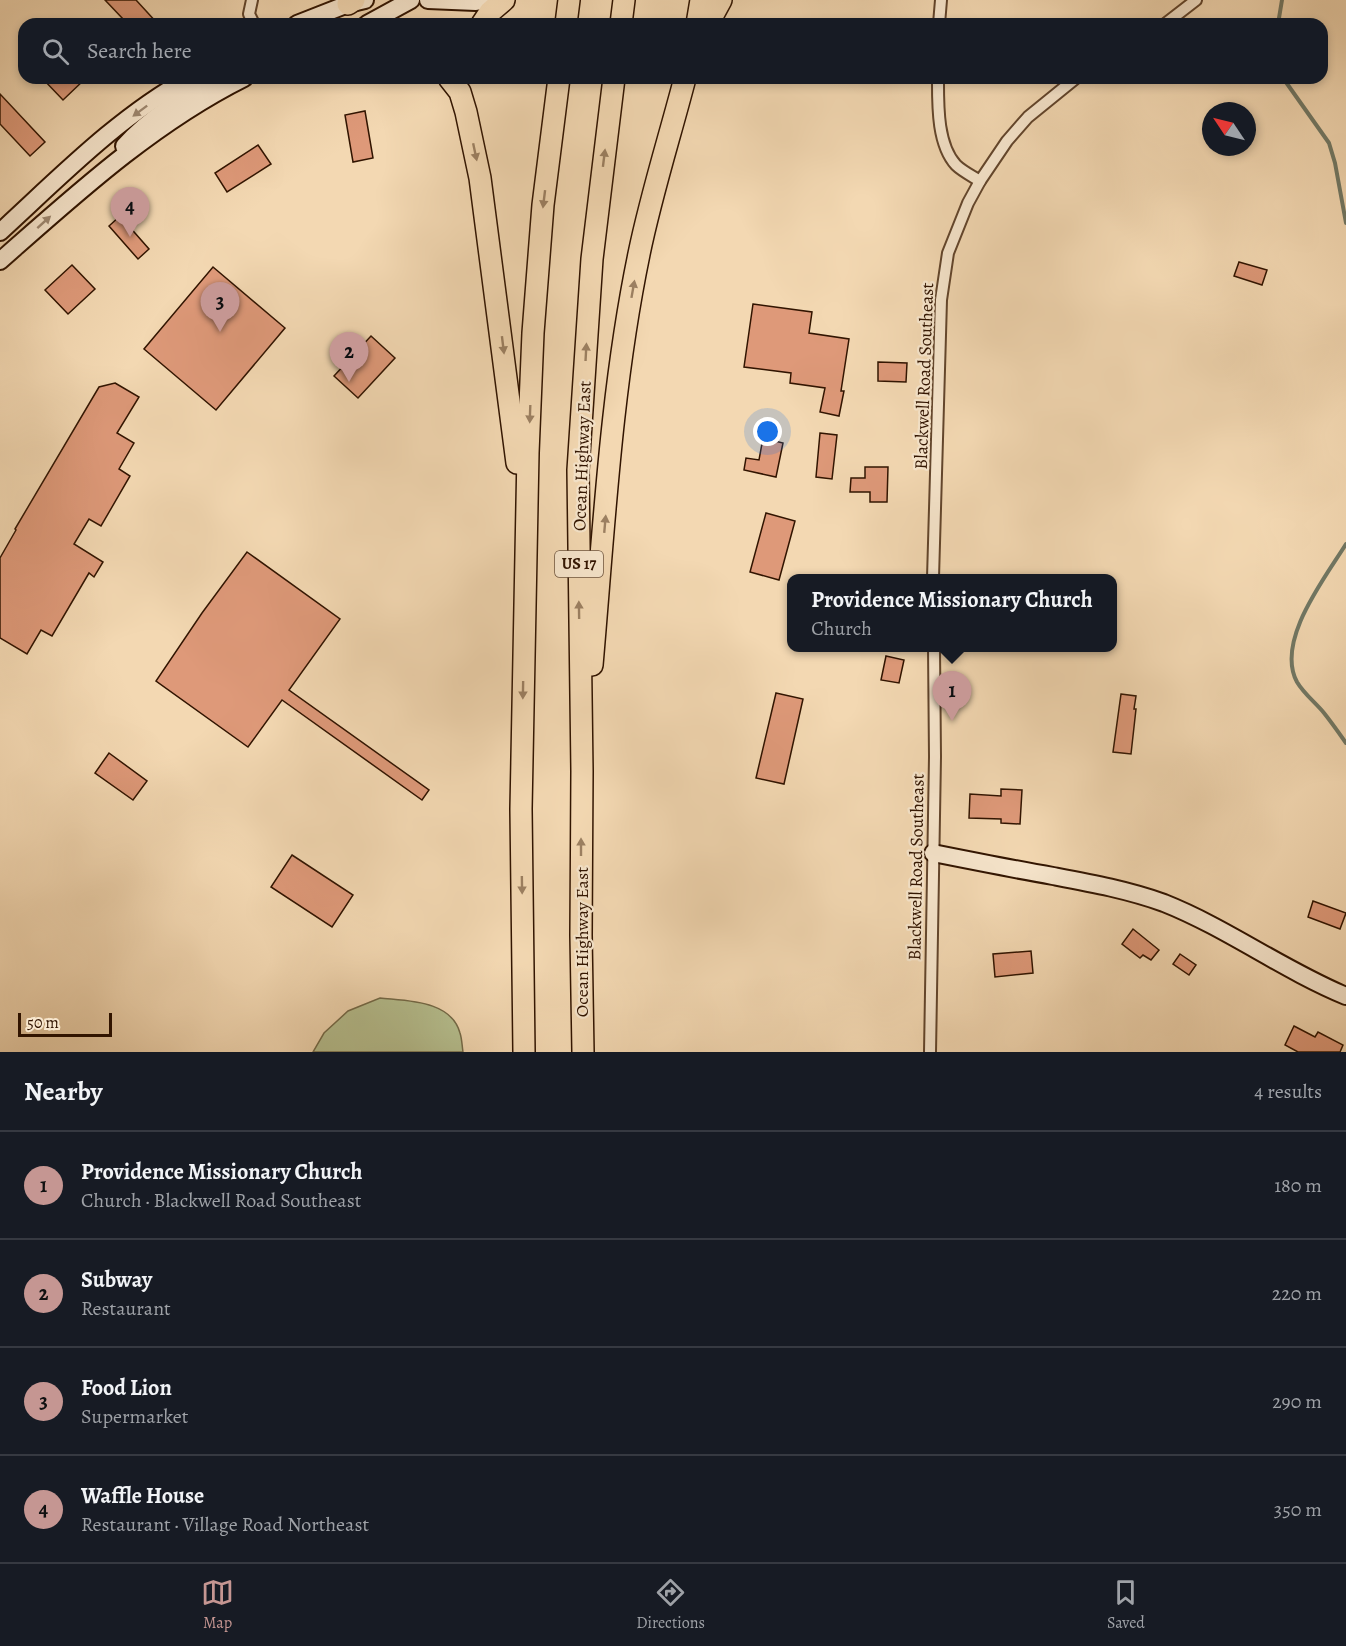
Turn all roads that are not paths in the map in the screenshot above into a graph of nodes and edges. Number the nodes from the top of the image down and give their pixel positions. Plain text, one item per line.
1 (252, 0) edge
2 (411, 0) edge
3 (428, 0) edge
4 (488, 0) edge
5 (504, 0) edge
6 (701, 0) edge
7 (721, 0) edge
8 (941, 0) edge
9 (1196, 0) edge
10 (356, 1) edge
11 (624, 1) edge
12 (251, 18) edge
13 (312, 18) edge
14 (379, 18) edge
15 (486, 18) edge
16 (622, 18) edge
17 (698, 18) edge
18 (711, 18) edge
19 (940, 18) edge
20 (1173, 18) edge
21 (179, 84) edge
22 (207, 84) edge
23 (233, 84) edge
24 (454, 84) edge
25 (466, 84) edge
26 (558, 84) edge
27 (613, 84) edge
28 (684, 84) edge
29 (938, 84) edge
30 (1069, 84) edge
31 (466, 112) junction
32 (980, 181) junction
33 (90, 182) junction
34 (0, 232) edge
35 (0, 261) edge
36 (933, 574) edge
37 (524, 632) junction
38 (934, 652) edge
39 (582, 771) junction
40 (933, 853) junction
41 (1346, 996) edge
42 (524, 1052) edge
43 (583, 1052) edge
44 (930, 1052) edge

1 - 12 street
2 - 14 main road
3 - 4 main road
5 - 15 highway
6 - 17 highway
7 - 18 highway
8 - 19 street
9 - 20 street
10 - 13 main road
11 - 16 highway
21 -> 34 main road
22 - 33 main road
23 - 33 main road
24 - 31 highway
25 - 31 highway
26 -> 37 highway
39 -> 27 highway, Ocean Highway East / US 17
39 -> 28 highway
29 - 32 street
30 - 32 street, Blackwell Road Southeast
31 -> 37 highway
32 - 36 street, Blackwell Road Southeast
35 -> 33 main road
37 -> 42 highway
38 - 40 street, Blackwell Road Southeast
43 -> 39 highway, Ocean Highway East / US 17
40 - 41 main road
40 - 44 street, Blackwell Road Southeast

